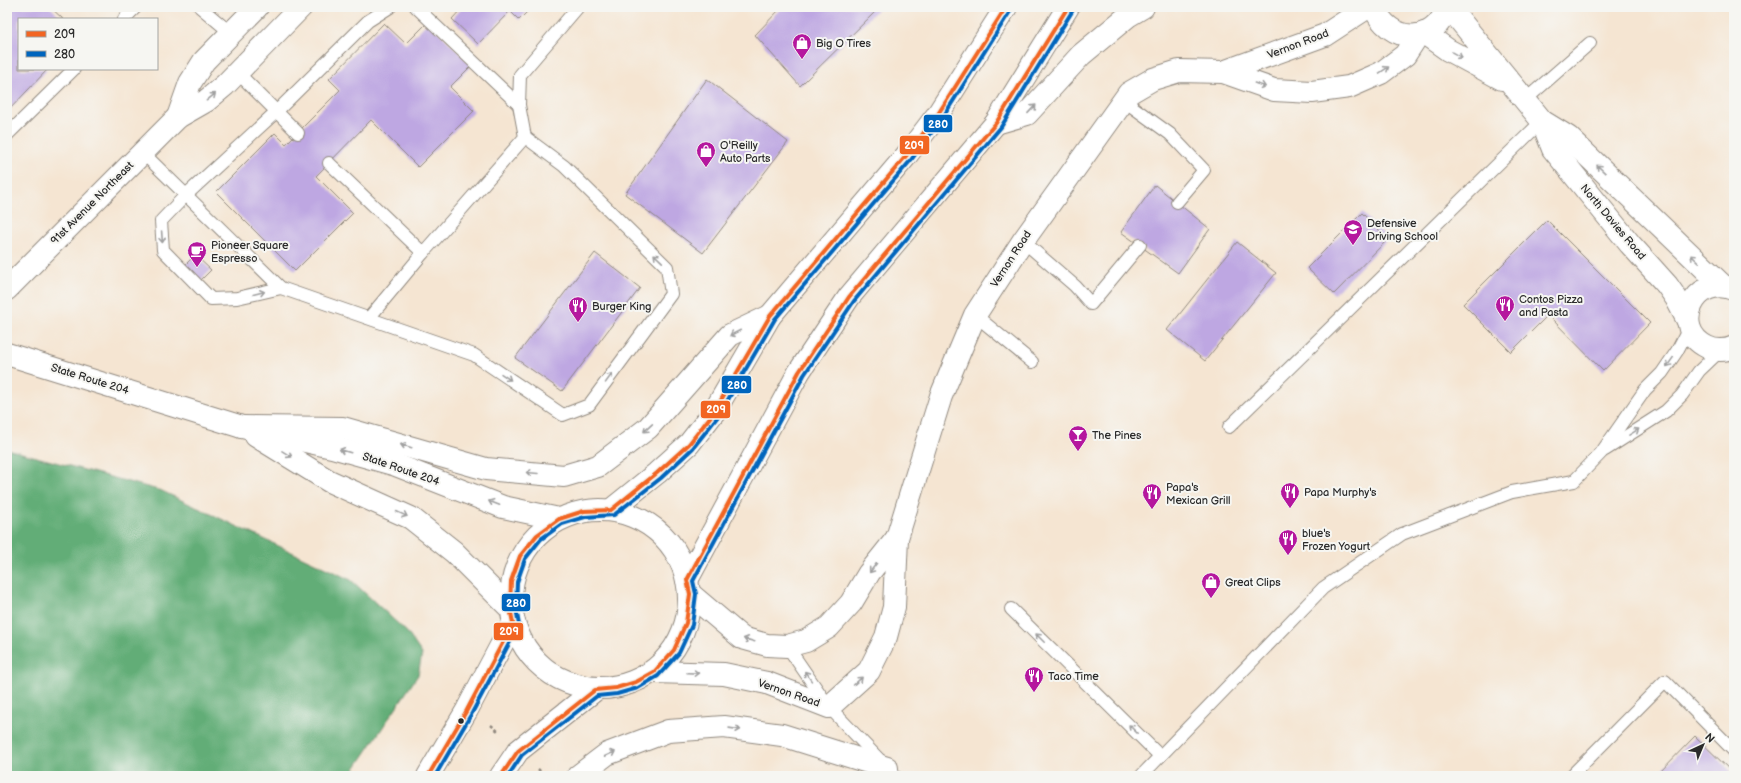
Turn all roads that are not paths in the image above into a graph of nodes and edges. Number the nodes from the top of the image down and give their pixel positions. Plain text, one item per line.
1 (136, 7) edge
2 (200, 7) edge
3 (257, 7) edge
4 (301, 7) edge
5 (390, 7) edge
6 (416, 7) edge
7 (578, 7) edge
8 (1006, 7) edge
9 (1068, 7) edge
10 (1143, 7) edge
11 (1368, 7) edge
12 (1374, 7) edge
13 (1448, 7) edge
14 (125, 18) edge
15 (232, 34) junction
16 (1421, 34) junction
17 (1590, 43) dead end
18 (73, 70) edge
19 (1223, 72) junction
20 (238, 73) junction
21 (1509, 82) junction
22 (1123, 100) junction
23 (1524, 101) junction
24 (519, 105) junction
25 (277, 111) junction
26 (178, 117) junction
27 (1542, 121) junction
28 (996, 123) junction
29 (298, 133) dead end
30 (7, 135) edge
31 (525, 137) junction
32 (142, 152) junction
33 (329, 163) dead end
34 (186, 195) junction
35 (1176, 202) dead end
36 (1023, 241) junction
37 (1140, 245) dead end
38 (423, 252) junction
39 (281, 288) junction
40 (1731, 288) edge
41 (7, 289) edge
42 (975, 315) junction
43 (770, 316) junction
44 (369, 318) junction
45 (1689, 325) junction
46 (1730, 349) edge
47 (7, 354) edge
48 (1032, 362) dead end
49 (242, 427) junction
50 (1229, 427) dead end
51 (1601, 453) junction
52 (611, 510) junction
53 (559, 519) junction
54 (897, 538) junction
55 (688, 587) junction
56 (1011, 609) dead end
57 (511, 616) junction
58 (787, 646) junction
59 (654, 672) junction
60 (596, 690) junction
61 (829, 707) junction
62 (1734, 751) edge
63 (1160, 756) junction
64 (891, 772) edge
65 (428, 776) edge
66 (501, 776) edge
67 (578, 776) edge
68 (1142, 776) edge
69 (1571, 776) edge

1 - 14 lane
2 - 15 lane
3 - 15 main road, 91st Avenue Northeast
4 - 20 main road, 91st Avenue Northeast
5 - 25 lane
6 - 24 lane
7 - 24 lane
8 - 43 main road
9 - 28 main road
28 -> 10 main road
11 - 19 main road, Vernon Road
12 - 16 main road
13 - 16 main road
13 - 21 main road, North Davies Road
15 - 26 main road, 91st Avenue Northeast
19 -> 16 main road, Vernon Road
16 -> 21 main road, North Davies Road
17 - 23 lane
18 - 30 lane
19 - 22 main road, Vernon Road
20 - 25 lane
26 -> 20 main road, 91st Avenue Northeast
21 - 23 main road, North Davies Road
22 - 35 lane
22 - 36 main road, Vernon Road
23 - 27 main road, North Davies Road
24 - 31 lane
25 - 29 lane
25 - 34 lane
26 - 32 main road, 91st Avenue Northeast
40 -> 27 main road, North Davies Road
27 - 45 main road, North Davies Road
27 - 50 lane
28 - 55 main road
31 - 38 lane
44 -> 31 lane
32 - 34 lane
32 - 41 main road, 91st Avenue Northeast
33 - 38 lane
34 - 39 lane
34 -> 39 lane
36 - 37 lane
36 - 42 main road, Vernon Road
38 - 44 lane
39 - 44 lane
40 - 45 main road
42 - 48 lane
42 - 54 main road, Vernon Road
43 -> 49 main road
43 - 52 main road
45 - 46 main road, North Davies Road
45 -> 51 lane
51 -> 46 lane
47 - 49 main road, State Route 204
53 -> 49 main road, State Route 204
49 -> 57 main road, State Route 204
51 - 63 lane
52 - 53 main road
52 - 55 main road
53 - 57 main road
54 -> 58 main road, Vernon Road
61 -> 54 main road, Vernon Road
58 -> 55 main road, Vernon Road
55 - 59 main road
63 -> 56 lane
57 - 60 main road
57 - 65 main road
61 -> 58 lane
59 - 60 main road
59 -> 61 main road, Vernon Road
60 - 66 main road
61 - 64 lane
62 - 69 lane
63 - 68 lane
67 -> 64 main road

